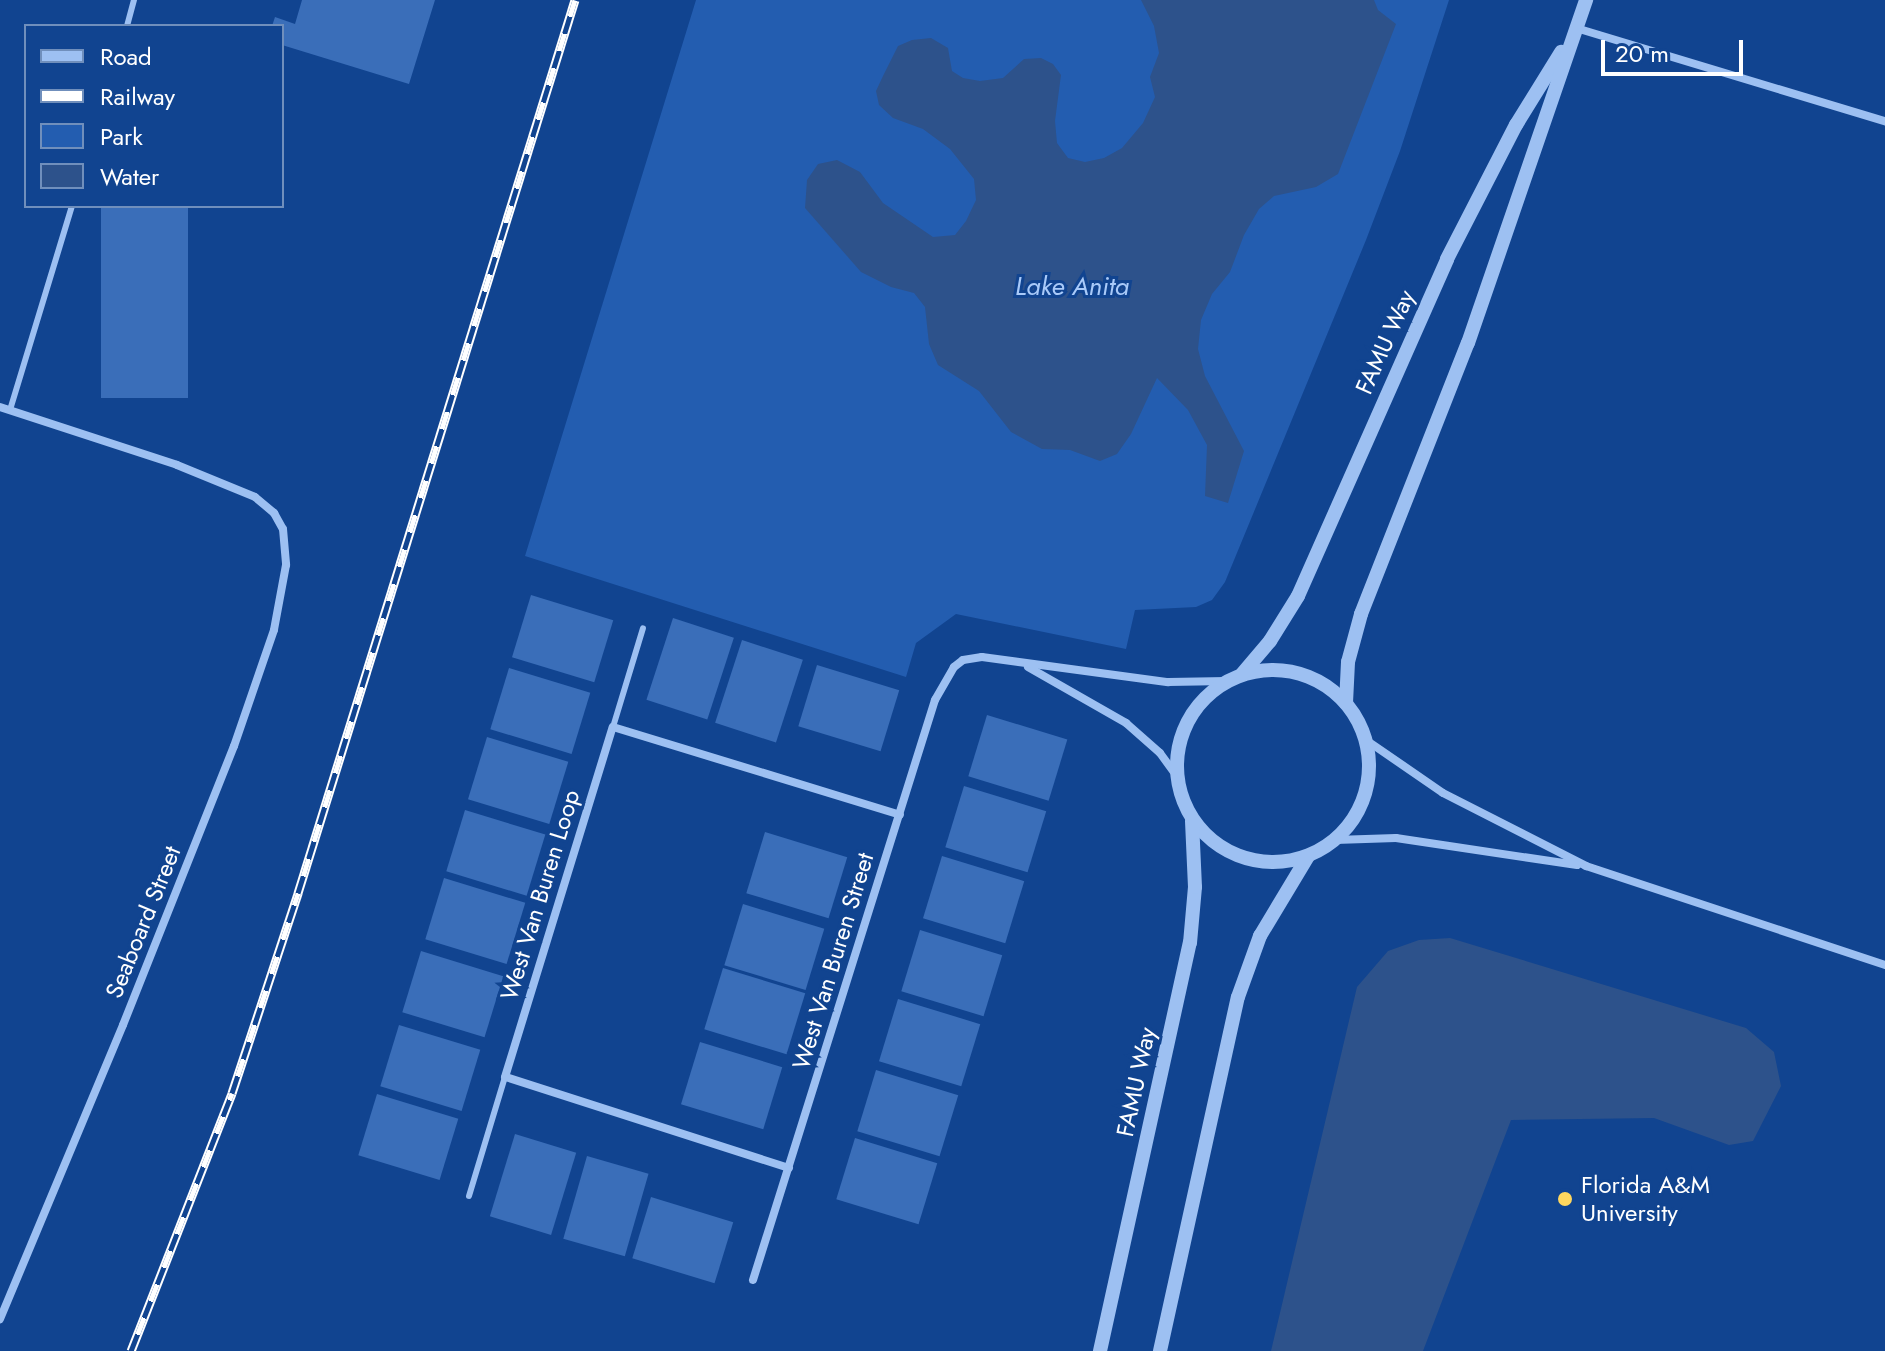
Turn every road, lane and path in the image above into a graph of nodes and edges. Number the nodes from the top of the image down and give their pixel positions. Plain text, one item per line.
1 (134, 0) edge
2 (1586, 0) edge
3 (128, 24) edge
4 (1575, 28) junction
5 (1885, 121) edge
6 (71, 208) edge
7 (0, 407) edge
8 (10, 410) junction
9 (643, 628) dead end
10 (1024, 664) junction
11 (1242, 674) junction
12 (1227, 681) junction
13 (1346, 703) junction
14 (613, 727) junction
15 (1366, 740) junction
16 (1177, 776) junction
17 (900, 815) junction
18 (1192, 821) junction
19 (1335, 840) junction
20 (1308, 856) junction
21 (1586, 866) junction
22 (1885, 965) edge
23 (505, 1077) junction
24 (789, 1168) junction
25 (469, 1196) dead end
26 (753, 1280) dead end
27 (0, 1319) edge
28 (1100, 1351) edge
29 (1160, 1351) edge

1 - 3 lane
2 - 4 street, FAMU Way
4 - 5 street
4 - 11 street, FAMU Way
4 - 13 street, FAMU Way
6 - 8 lane
7 - 8 street
8 - 27 street, Seaboard Street
9 - 14 lane
10 - 12 street
10 - 16 street
10 - 17 street, West Van Buren Street
11 - 12 street, FAMU Way
11 - 13 street, FAMU Way
12 - 16 street, FAMU Way
13 - 15 street, FAMU Way
14 - 17 street
14 - 23 street, West Van Buren Loop
15 - 19 street, FAMU Way
15 - 21 street
16 - 18 street, FAMU Way
17 - 24 street, West Van Buren Street
18 - 20 street, FAMU Way
18 - 28 street, FAMU Way
19 - 20 street, FAMU Way
19 - 21 street
20 - 29 street, FAMU Way
21 - 22 street
23 - 24 street
23 - 25 lane
24 - 26 street, West Van Buren Street

